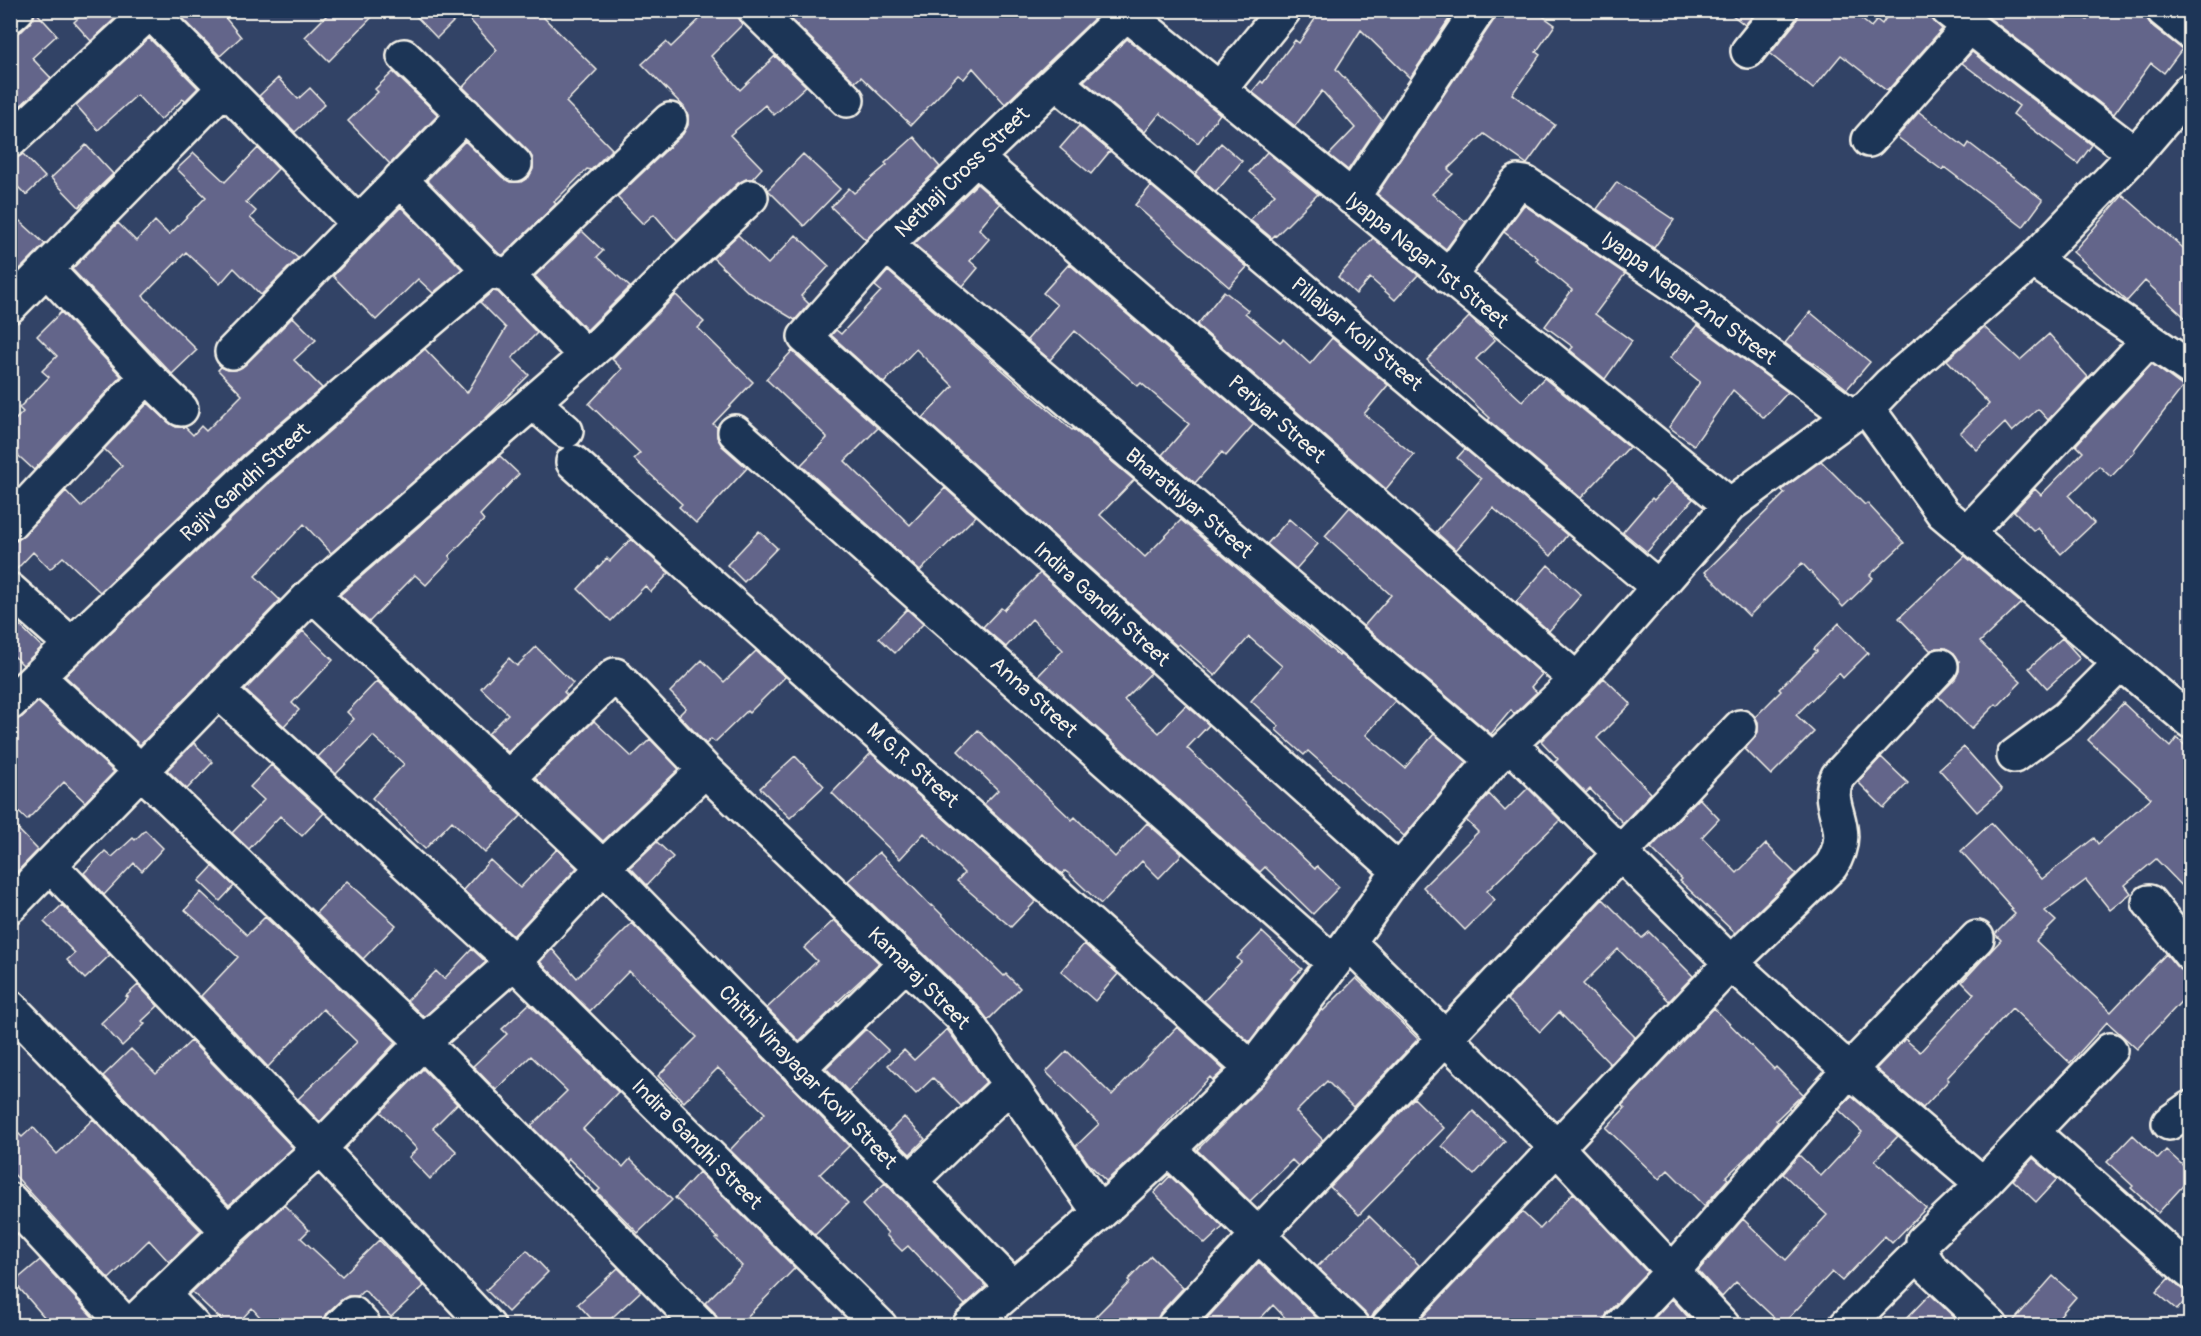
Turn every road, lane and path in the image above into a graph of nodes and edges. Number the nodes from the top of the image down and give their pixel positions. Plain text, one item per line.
1 (17, 10) edge
2 (1284, 10) edge
3 (1478, 10) edge
4 (1781, 10) edge
5 (2163, 10) edge
6 (151, 11) edge
7 (1124, 12) edge
8 (762, 13) edge
9 (10, 16) edge
10 (1959, 19) edge
11 (2190, 32) edge
12 (1748, 51) dead end
13 (404, 56) dead end
14 (1056, 82) junction
15 (224, 88) junction
16 (1219, 90) junction
17 (2190, 90) edge
18 (847, 100) dead end
19 (465, 114) junction
20 (670, 120) dead end
21 (1869, 140) dead end
22 (10, 141) edge
23 (2135, 154) junction
24 (977, 159) junction
25 (515, 164) dead end
26 (400, 179) junction
27 (752, 197) dead end
28 (1352, 198) junction
29 (357, 222) junction
30 (886, 245) junction
31 (2033, 260) junction
32 (46, 269) junction
33 (498, 273) junction
34 (1449, 277) junction
35 (10, 306) edge
36 (805, 337) joint
37 (2149, 340) junction
38 (232, 352) dead end
39 (586, 356) junction
40 (2190, 368) edge
41 (147, 376) junction
42 (533, 402) junction
43 (181, 409) dead end
44 (1859, 412) junction
45 (566, 430) dead end
46 (735, 432) dead end
47 (573, 462) dead end
48 (1730, 505) junction
49 (10, 523) edge
50 (1967, 533) junction
51 (1658, 586) junction
52 (10, 590) edge
53 (312, 594) junction
54 (72, 645) junction
55 (2121, 663) junction
56 (1941, 666) dead end
57 (38, 677) junction
58 (1577, 680) junction
59 (218, 691) junction
60 (10, 703) edge
61 (2190, 721) edge
62 (1740, 726) dead end
63 (1502, 752) junction
64 (2014, 756) dead end
65 (705, 770) junction
66 (141, 771) junction
67 (507, 779) junction
68 (1619, 854) junction
69 (50, 865) junction
70 (603, 867) junction
71 (1399, 871) junction
72 (2149, 902) dead end
73 (10, 906) edge
74 (2184, 933) edge
75 (1977, 938) dead end
76 (1342, 953) junction
77 (514, 962) junction
78 (906, 963) junction
79 (1731, 963) junction
80 (10, 1007) edge
81 (1445, 1037) junction
82 (423, 1042) junction
83 (2110, 1050) dead end
84 (799, 1068) junction
85 (1252, 1069) junction
86 (1849, 1070) junction
87 (1010, 1085) junction
88 (2032, 1132) junction
89 (1556, 1147) junction
90 (320, 1148) junction
91 (1169, 1149) junction
92 (909, 1182) junction
93 (1983, 1184) junction
94 (10, 1200) edge
95 (1100, 1213) junction
96 (228, 1231) junction
97 (1258, 1235) junction
98 (1922, 1250) junction
99 (1672, 1272) junction
100 (2190, 1272) edge
101 (1013, 1287) junction
102 (162, 1294) junction
103 (129, 1326) edge
104 (192, 1326) edge
105 (341, 1326) edge
106 (364, 1326) edge
107 (488, 1326) edge
108 (701, 1326) edge
109 (880, 1326) edge
110 (969, 1326) edge
111 (1174, 1326) edge
112 (1352, 1326) edge
113 (1388, 1326) edge
114 (1621, 1326) edge
115 (1723, 1326) edge
116 (1846, 1326) edge
117 (1991, 1326) edge

1 - 9 street
2 - 16 street
3 - 28 street
4 - 12 street
5 - 11 street
6 - 15 street
6 - 22 street
7 - 14 street, Nethaji Cross Street
7 - 16 street, Iyappa Nagar 1st Street
8 - 18 street
10 - 21 street
10 - 23 street
13 - 19 street
14 - 24 street, Nethaji Cross Street
14 - 51 street, Pillaiyar Koil Street
15 - 29 street
15 - 32 street
16 - 28 street, Iyappa Nagar 1st Street
17 - 23 street
19 - 25 street
19 - 26 street
20 - 33 street, Rajiv Gandhi Street
23 - 31 street
24 - 30 street, Nethaji Cross Street
24 - 58 street, Periyar Street
26 - 29 street
26 - 33 street
27 - 39 street
28 - 34 street, Iyappa Nagar 1st Street
29 - 38 street
30 - 36 street, Nethaji Cross Street
30 - 63 street, Bharathiyar Street
31 - 37 street
31 - 44 street
32 - 35 street
32 - 41 street
33 - 39 street
33 - 54 street, Rajiv Gandhi Street
34 - 44 street, Iyappa Nagar 2nd Street
34 - 48 street, Iyappa Nagar 1st Street
36 - 71 street, Indira Gandhi Street
37 - 40 street
37 - 50 street
39 - 42 street
41 - 43 street
41 - 49 street
42 - 45 street
42 - 53 street
44 - 48 street
44 - 50 street, Iyappa Nagar 2nd Street
46 - 76 street, Anna Street
47 - 85 street, M.G.R. Street
48 - 51 street
50 - 55 street, Iyappa Nagar 2nd Street
51 - 58 street
52 - 54 street
53 - 59 street
53 - 67 street, Chithi Vinayagar Kovil Street
54 - 57 street, Rajiv Gandhi Street
55 - 61 street, Iyappa Nagar 2nd Street
55 - 64 street
56 - 79 street
57 - 60 street, Rajiv Gandhi Street
57 - 66 street
58 - 63 street
59 - 66 street
59 - 77 street, Indira Gandhi Street
62 - 68 street
63 - 68 street, Bharathiyar Street
63 - 71 street
65 - 67 street, Kamaraj Street
65 - 70 street
65 - 78 street, Kamaraj Street
66 - 69 street
66 - 82 street
67 - 70 street, Chithi Vinayagar Kovil Street
68 - 79 street, Bharathiyar Street
68 - 81 street
69 - 73 street
69 - 90 street
70 - 77 street
70 - 84 street, Chithi Vinayagar Kovil Street
71 - 76 street
72 - 74 street
75 - 86 street
76 - 81 street, Anna Street
76 - 85 street
77 - 82 street
77 - 109 street, Indira Gandhi Street
78 - 84 street
78 - 87 street, Kamaraj Street
79 - 86 street, Bharathiyar Street
79 - 89 street
80 - 96 street
81 - 89 street, Anna Street
81 - 97 street
82 - 90 street
82 - 108 street
83 - 88 street
84 - 92 street, Chithi Vinayagar Kovil Street
85 - 91 street
86 - 93 street, Bharathiyar Street
86 - 99 street
87 - 92 street
87 - 95 street, Kamaraj Street
88 - 93 street
88 - 100 street
89 - 99 street, Anna Street
89 - 113 street
90 - 96 street
90 - 107 street
91 - 95 street
91 - 97 street
92 - 101 street, Chithi Vinayagar Kovil Street
93 - 98 street
94 - 103 street
95 - 101 street
96 - 102 street
97 - 111 street
97 - 112 street
98 - 116 street
98 - 117 street
99 - 114 street
99 - 115 street, Anna Street
101 - 110 street
102 - 103 street
102 - 104 street
105 - 106 street

